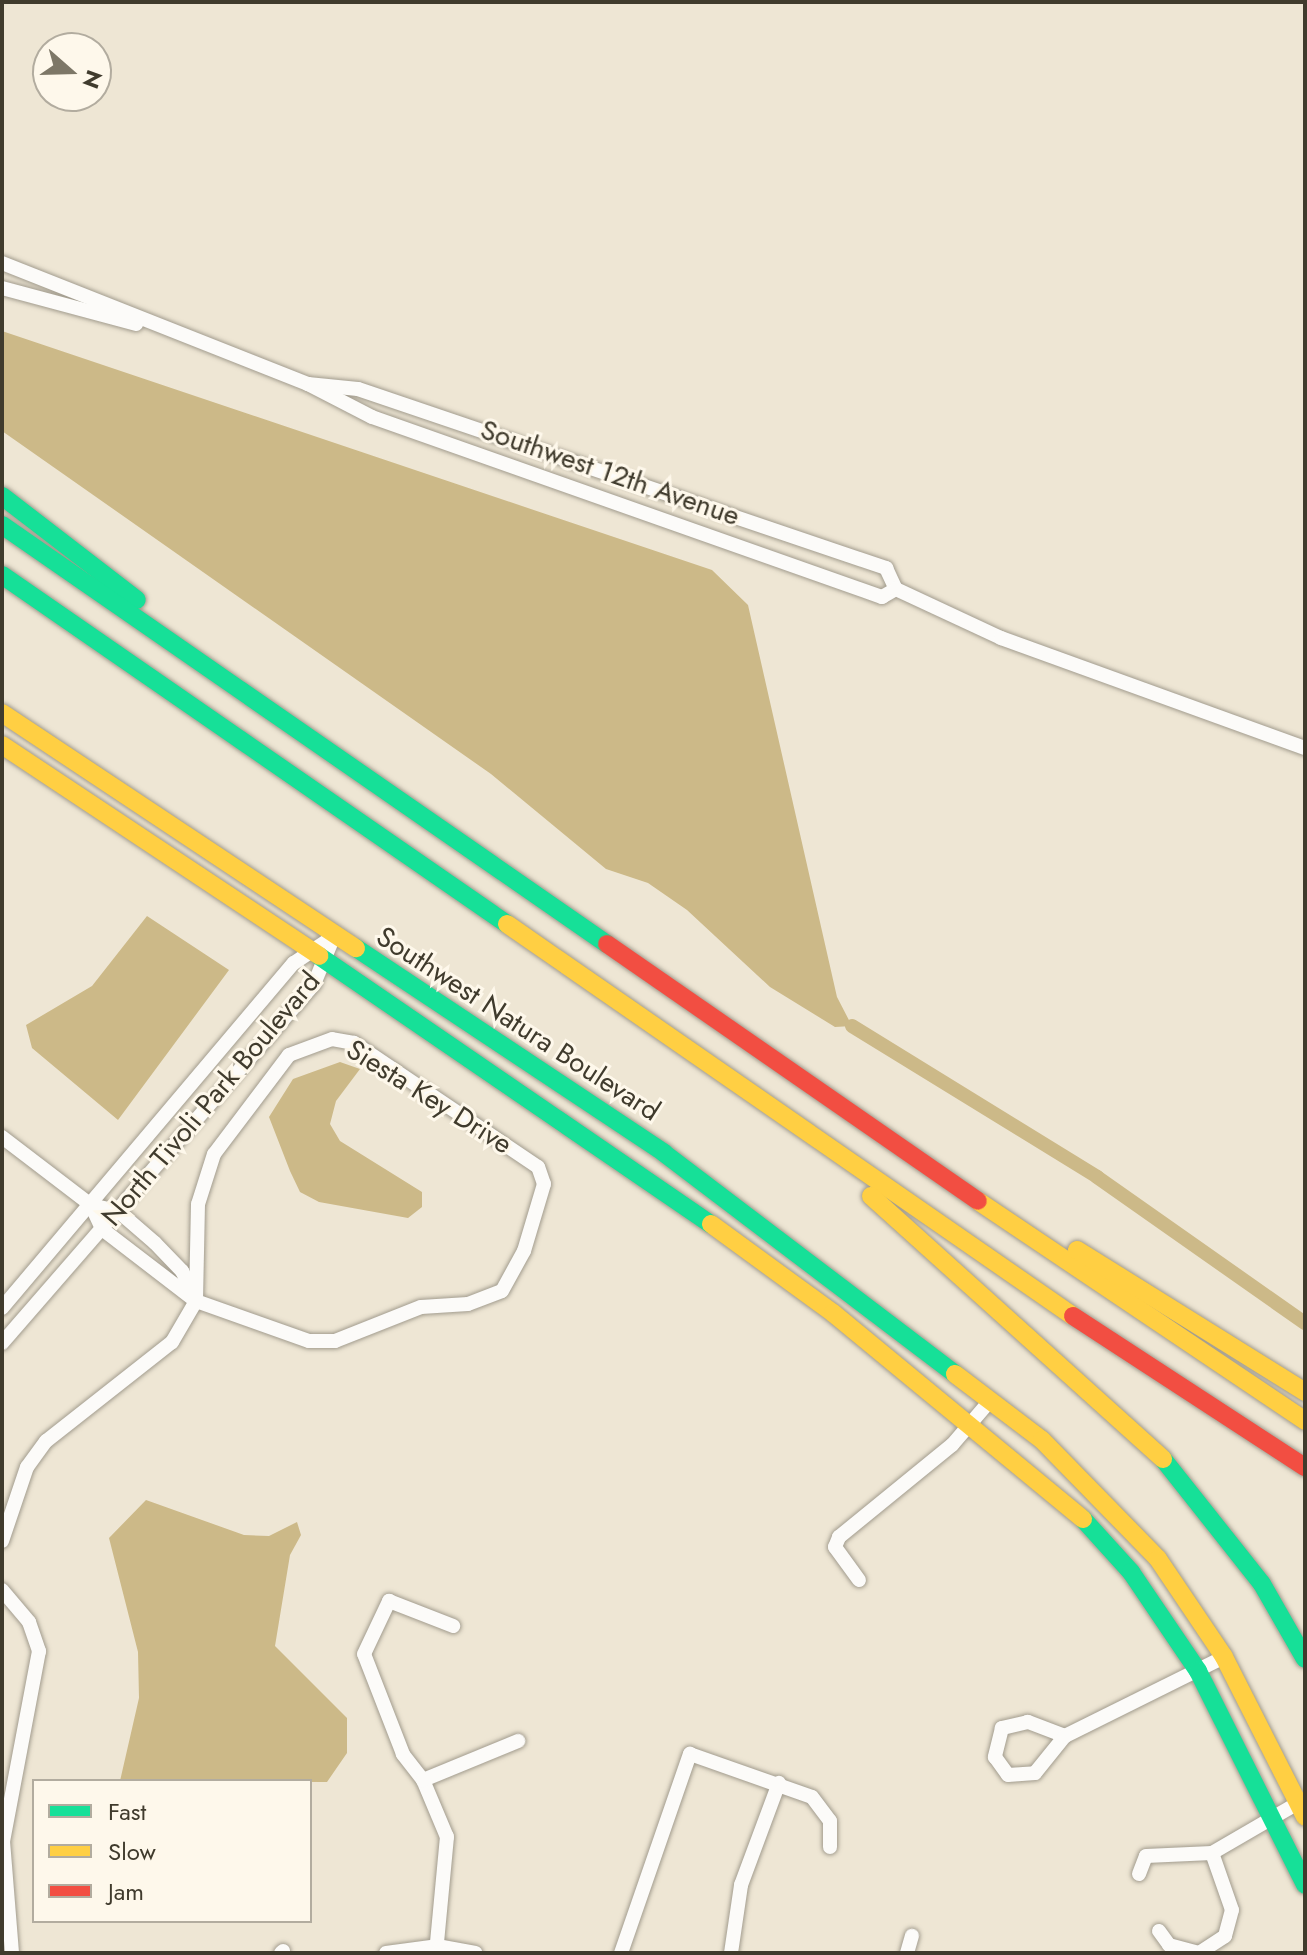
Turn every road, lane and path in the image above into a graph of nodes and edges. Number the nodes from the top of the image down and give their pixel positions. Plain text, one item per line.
1 (2, 263) edge
2 (2, 288) edge
3 (161, 330) junction
4 (308, 384) junction
5 (2, 496) edge
6 (2, 525) edge
7 (2, 546) edge
8 (2, 575) edge
9 (896, 589) junction
10 (2, 594) edge
11 (202, 664) junction
12 (2, 713) edge
13 (2, 745) edge
14 (1305, 748) edge
15 (334, 936) junction
16 (305, 951) junction
17 (323, 964) junction
18 (230, 1044) junction
19 (250, 1059) junction
20 (166, 1119) junction
21 (184, 1135) junction
22 (2, 1137) edge
23 (934, 1173) junction
24 (871, 1196) junction
25 (91, 1205) junction
26 (118, 1211) junction
27 (102, 1229) junction
28 (196, 1301) junction
29 (2, 1308) edge
30 (2, 1343) edge
31 (1305, 1392) edge
32 (989, 1402) junction
33 (1305, 1421) edge
34 (971, 1422) junction
35 (1305, 1439) edge
36 (1305, 1467) edge
37 (1305, 1486) edge
38 (2, 1541) edge
39 (859, 1580) dead end
40 (2, 1590) edge
41 (453, 1626) dead end
42 (1224, 1657) junction
43 (1305, 1659) edge
44 (1198, 1671) junction
45 (1065, 1736) junction
46 (518, 1741) dead end
47 (423, 1780) junction
48 (779, 1783) junction
49 (1302, 1810) edge
50 (1274, 1821) junction
51 (830, 1847) dead end
52 (1212, 1853) junction
53 (1139, 1874) dead end
54 (1305, 1885) edge
55 (1159, 1931) dead end
56 (912, 1936) dead end
57 (436, 1950) edge
58 (12, 1953) edge
59 (386, 1953) edge
60 (475, 1953) edge
61 (621, 1953) edge
62 (731, 1953) edge
63 (907, 1953) edge

1 - 3 street, Southwest 12th Avenue
2 - 3 street, Southwest 12th Avenue
3 - 4 street, Southwest 12th Avenue
4 - 9 street, Southwest 12th Avenue
4 - 9 street, Southwest 12th Avenue
5 - 11 main road
6 - 11 main road
7 - 35 main road
8 - 36 main road
9 - 14 street, Southwest 12th Avenue
10 - 24 main road
11 - 23 main road
12 - 15 main road, Southwest Natura Boulevard
13 - 16 main road, Southwest Natura Boulevard
15 - 16 street, North Tivoli Park Boulevard
15 - 17 street, North Tivoli Park Boulevard
15 - 32 main road, Southwest Natura Boulevard
16 - 17 main road, Southwest Natura Boulevard
16 - 18 street, North Tivoli Park Boulevard
17 - 19 street, North Tivoli Park Boulevard
17 - 34 main road, Southwest Natura Boulevard
18 - 19 street
18 - 20 street, North Tivoli Park Boulevard
19 - 21 street, North Tivoli Park Boulevard
20 - 21 street
20 - 25 street, North Tivoli Park Boulevard
21 - 26 street, North Tivoli Park Boulevard
22 - 25 street
23 - 31 main road
23 - 33 main road
24 - 37 main road
24 - 43 main road
25 - 26 street
25 - 27 street
25 - 29 street, North Tivoli Park Boulevard
26 - 27 street, North Tivoli Park Boulevard
26 - 28 street
27 - 28 street
27 - 30 street, North Tivoli Park Boulevard
28 - 28 street, Siesta Key Drive
28 - 38 street, Siesta Key Drive
32 - 34 street
32 - 42 main road, Southwest Natura Boulevard
34 - 39 street
34 - 44 main road, Southwest Natura Boulevard
40 - 58 street
41 - 47 street
42 - 44 street
42 - 49 main road, Southwest Natura Boulevard
44 - 45 street
44 - 50 main road, Southwest Natura Boulevard
45 - 45 street
46 - 47 street
47 - 57 street
48 - 51 street
48 - 61 street
48 - 62 street
49 - 50 street
50 - 52 street
50 - 54 main road, Southwest Natura Boulevard
52 - 53 street
52 - 55 street
56 - 63 street
57 - 59 street
57 - 60 street

